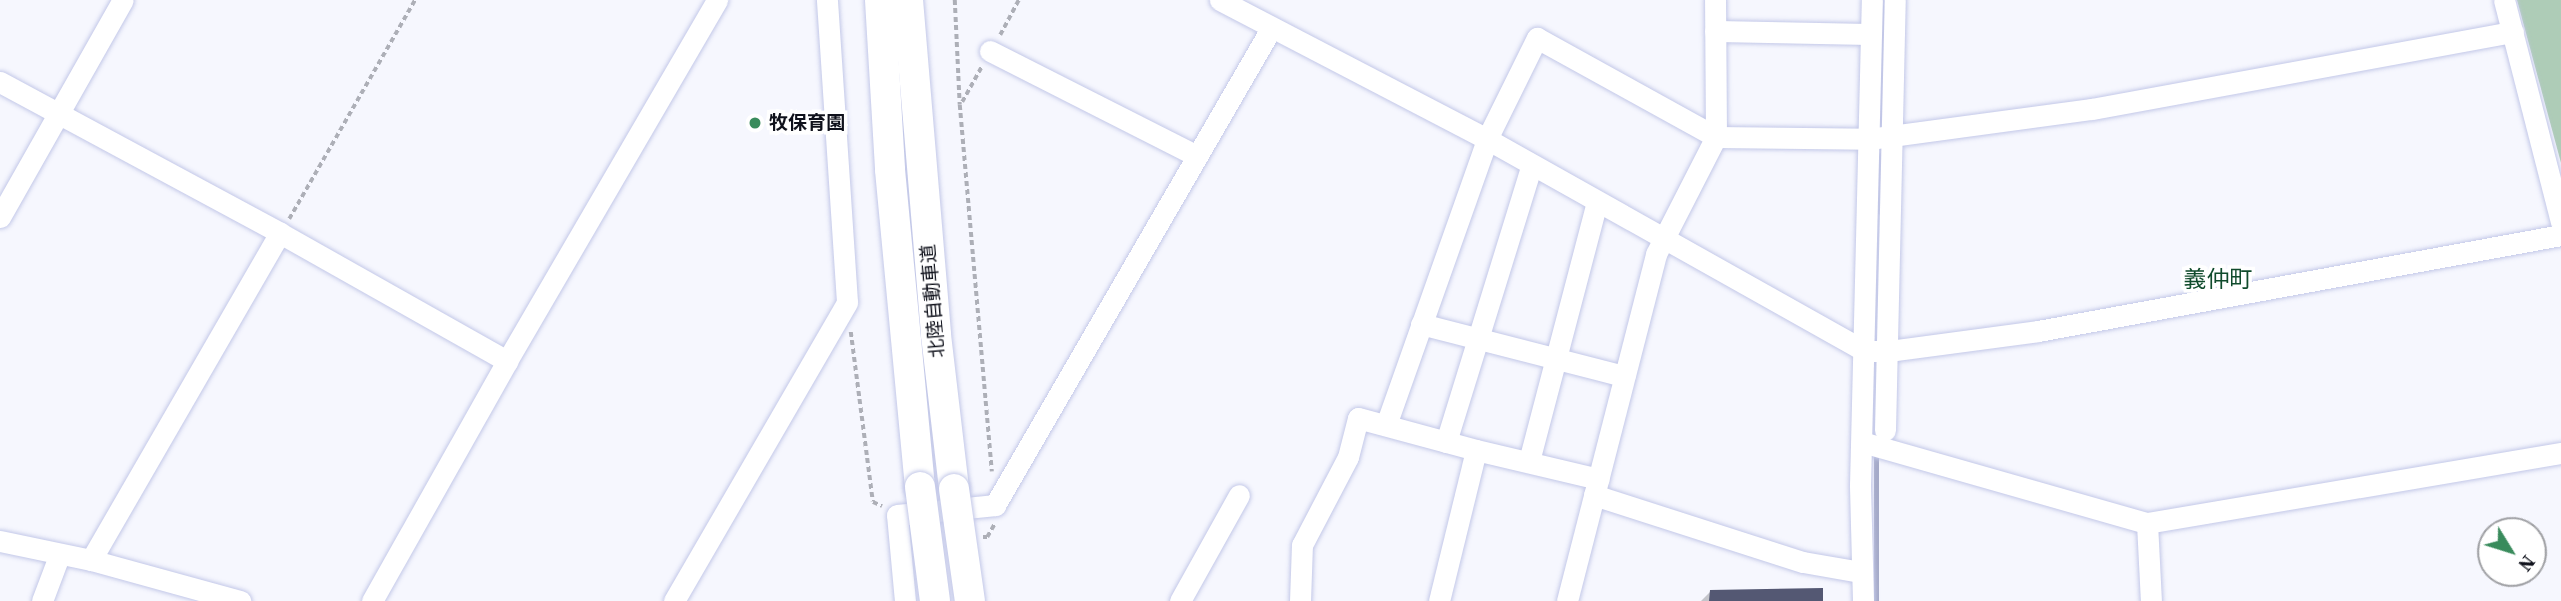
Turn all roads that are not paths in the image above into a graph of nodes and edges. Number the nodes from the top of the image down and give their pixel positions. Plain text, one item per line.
1 (123, 0) edge
2 (717, 0) edge
3 (827, 0) edge
4 (880, 0) edge
5 (908, 0) edge
6 (1220, 0) edge
7 (1715, 0) edge
8 (1872, 0) edge
9 (1895, 0) edge
10 (2504, 0) edge
11 (1272, 27) junction
12 (1715, 31) junction
13 (2513, 32) junction
14 (1871, 34) junction
15 (990, 51) dead end
16 (0, 82) edge
17 (58, 116) junction
18 (1716, 137) junction
19 (1891, 138) junction
20 (1487, 139) junction
21 (1869, 139) junction
22 (1197, 156) junction
23 (1532, 165) junction
24 (1597, 202) junction
25 (0, 217) edge
26 (2561, 222) edge
27 (281, 233) junction
28 (2561, 235) edge
29 (1663, 240) junction
30 (1421, 324) junction
31 (1478, 338) junction
32 (1865, 351) junction
33 (1889, 351) junction
34 (1555, 359) junction
35 (506, 360) junction
36 (1623, 376) junction
37 (1386, 425) junction
38 (1885, 439) junction
39 (1446, 442) junction
40 (1862, 442) junction
41 (1476, 450) junction
42 (2561, 453) edge
43 (1529, 461) junction
44 (1596, 487) junction
45 (1239, 495) dead end
46 (2147, 523) junction
47 (0, 541) edge
48 (59, 556) junction
49 (91, 560) junction
50 (1861, 572) junction
51 (238, 600) edge
52 (41, 601) edge
53 (372, 601) edge
54 (674, 601) edge
55 (905, 601) edge
56 (936, 601) edge
57 (970, 601) edge
58 (1180, 601) edge
59 (1300, 601) edge
60 (1439, 601) edge
61 (1567, 601) edge
62 (1863, 601) edge
63 (2151, 601) edge

1 - 17 street
2 - 35 street
3 - 54 street
4 - 56 highway, 北陸自動車道, bridge
5 - 57 highway, 北陸自動車道, bridge
6 - 11 street
7 - 12 street
8 - 14 street
9 - 19 street
10 - 13 street
11 - 20 street
11 - 22 street
12 - 14 street
12 - 18 street
13 - 19 street
13 - 26 street
14 - 21 street
15 - 22 street
16 - 17 street
17 - 25 street
17 - 27 street
18 - 20 street
18 - 21 street
18 - 29 street
19 - 21 street
19 - 33 street
20 - 23 street
20 - 30 street
21 - 32 street
22 - 55 street
23 - 24 street
23 - 31 street
24 - 29 street
24 - 34 street
27 - 35 street
27 - 49 street
28 - 33 street
29 - 32 street
29 - 36 street
30 - 31 street
30 - 37 street
31 - 34 street
31 - 39 street
32 - 33 street
32 - 40 street
33 - 38 street
34 - 36 street
34 - 43 street
35 - 53 street
36 - 44 street
37 - 39 street
37 - 59 street
38 - 40 street
38 - 46 street
39 - 41 street
40 - 50 street
41 - 43 street
41 - 60 street
42 - 46 street
43 - 44 street
44 - 50 street
44 - 61 street
45 - 58 street
46 - 63 street
47 - 48 street
48 - 49 street
48 - 52 street
49 - 51 street
50 - 62 street

